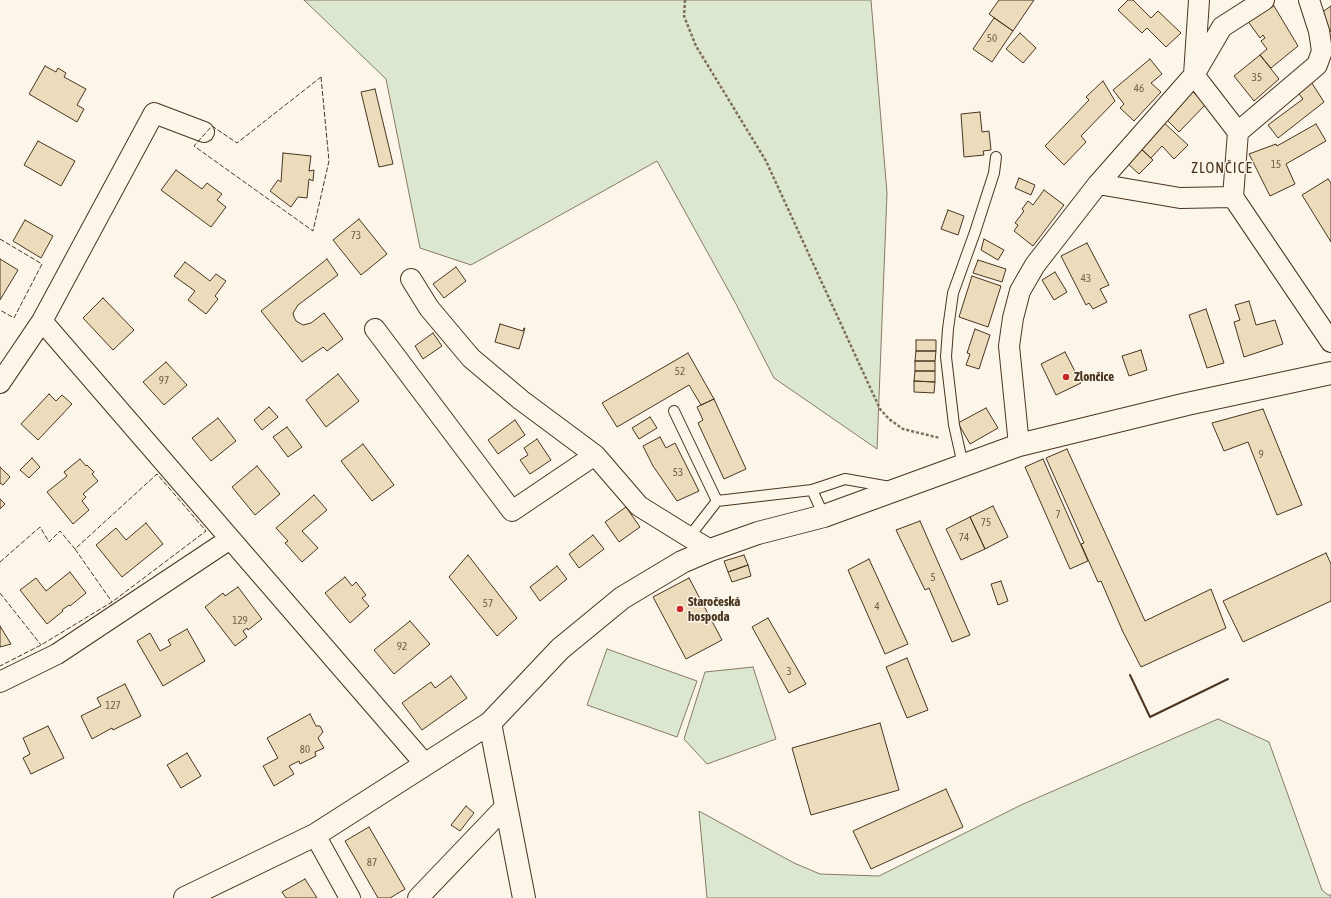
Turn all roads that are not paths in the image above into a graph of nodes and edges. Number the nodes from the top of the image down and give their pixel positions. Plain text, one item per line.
1 (1199, 0) edge
2 (1264, 0) edge
3 (1309, 0) edge
4 (1194, 75) junction
5 (204, 132) dead end
6 (1238, 132) junction
7 (996, 157) dead end
8 (1098, 184) junction
9 (1233, 197) junction
10 (411, 279) dead end
11 (42, 321) junction
12 (375, 329) dead end
13 (1331, 342) edge
14 (1331, 373) edge
15 (0, 383) edge
16 (674, 411) dead end
17 (1019, 445) junction
18 (595, 455) junction
19 (963, 465) junction
20 (898, 489) junction
21 (812, 490) junction
22 (717, 501) junction
23 (824, 516) junction
24 (689, 537) junction
25 (230, 539) junction
26 (710, 550) junction
27 (0, 682) edge
28 (490, 723) junction
29 (425, 764) junction
30 (506, 806) junction
31 (315, 835) junction
32 (185, 898) edge
33 (350, 898) edge
34 (418, 898) edge
35 (524, 898) edge

1 - 4 street
2 - 4 street
3 - 6 street
4 - 6 street
4 - 8 street
5 - 11 street
6 - 9 street
7 - 19 lane
8 - 9 street
8 - 17 street
9 - 13 street
10 - 18 street
11 - 15 street
11 - 25 street
12 - 18 street
14 - 17 street
16 - 22 lane
17 - 19 street
18 - 24 street
19 - 20 street
20 - 21 lane
20 - 23 street
21 - 22 lane
21 - 23 lane
22 - 24 lane
23 - 26 street
24 - 26 street
25 - 27 street
25 - 29 street
26 - 28 street
28 - 29 street
28 - 30 street
29 - 31 street
30 - 34 street
30 - 35 street
31 - 32 street
31 - 33 street

